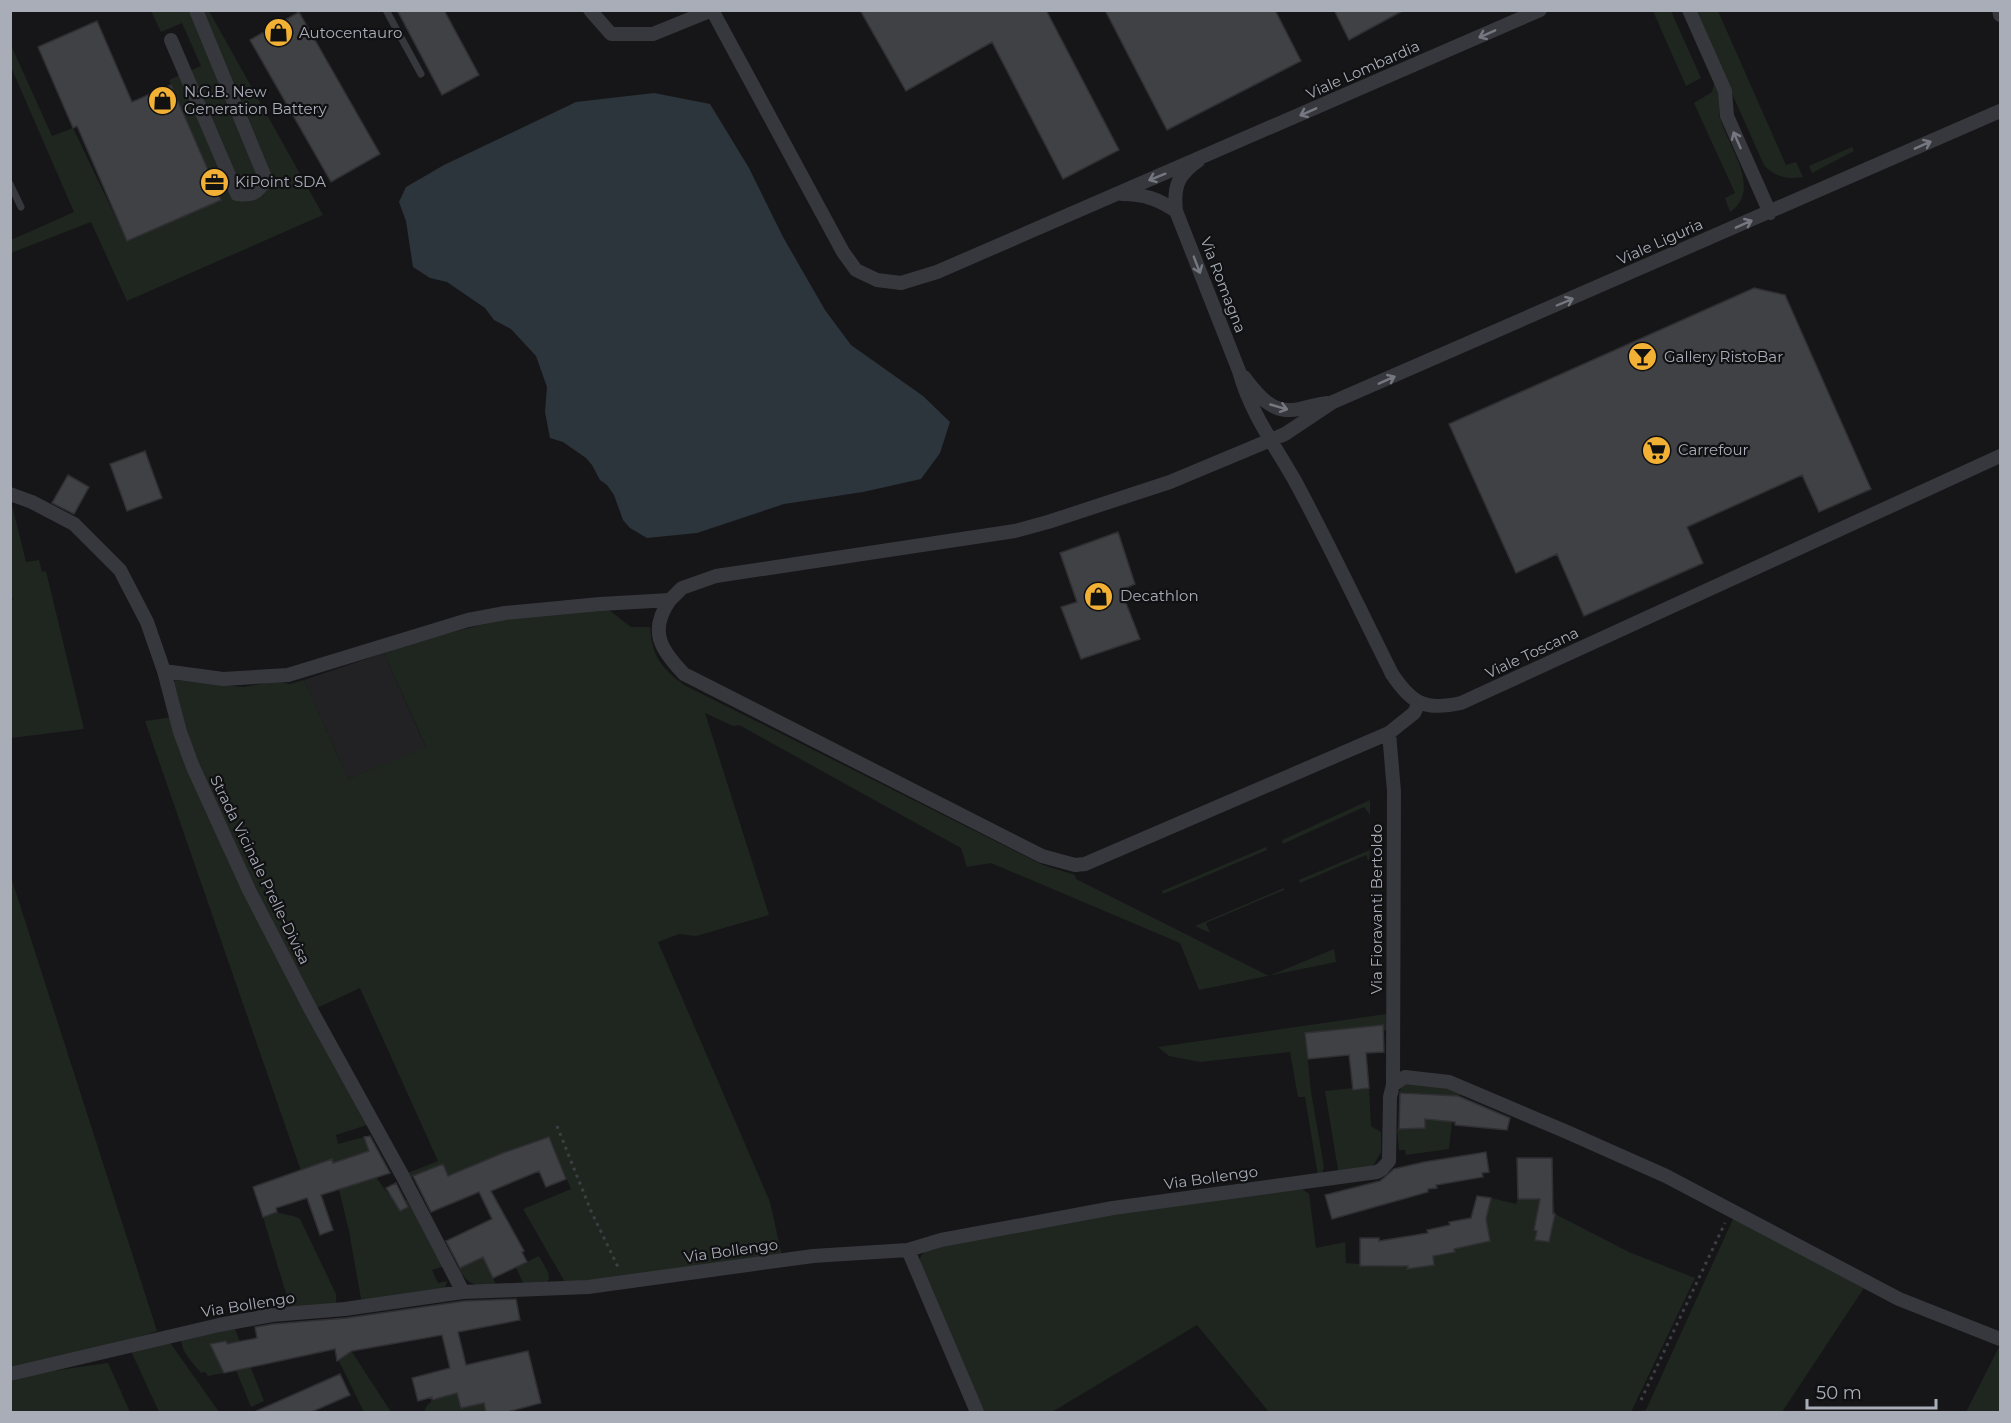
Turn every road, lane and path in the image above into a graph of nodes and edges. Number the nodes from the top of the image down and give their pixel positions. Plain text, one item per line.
1 (196, 10) edge
2 (386, 10) edge
3 (590, 10) edge
4 (712, 10) edge
5 (1540, 10) edge
6 (1689, 10) edge
7 (171, 40) dead end
8 (421, 74) dead end
9 (2001, 103) edge
10 (2001, 111) edge
11 (1984, 118) junction
12 (1199, 160) junction
13 (10, 184) edge
14 (1115, 195) junction
15 (21, 207) dead end
16 (1176, 211) junction
17 (1770, 213) junction
18 (1239, 371) junction
19 (1333, 402) junction
20 (1269, 441) junction
21 (2001, 456) edge
22 (10, 494) edge
23 (670, 600) junction
24 (164, 670) junction
25 (1419, 703) junction
26 (1389, 733) junction
27 (1391, 1091) junction
28 (557, 1126) dead end
29 (1731, 1211) junction
30 (908, 1250) junction
31 (625, 1282) junction
32 (463, 1292) junction
33 (2001, 1339) edge
34 (10, 1374) edge
35 (1641, 1400) dead end
36 (977, 1413) edge

1 - 7 street
2 - 8 lane
3 - 4 street
4 - 14 street, Viale Lombardia
5 -> 12 street, Viale Lombardia
17 -> 6 street
9 - 11 street
10 - 11 street, Viale Liguria
17 -> 11 street, Viale Liguria
12 -> 14 street, Viale Lombardia
12 - 16 street
13 - 15 lane
14 - 16 street
16 -> 18 street, Via Romagna
19 -> 17 street, Viale Liguria
18 -> 19 street
18 - 20 street
19 - 20 street
20 - 23 street
20 - 25 street
21 - 25 street, Viale Toscana
22 - 24 street, Strada Vicinale Prelle-Divisa
23 - 24 street
23 - 26 street
24 - 32 street, Strada Vicinale Prelle-Divisa
25 - 26 street
26 - 27 street, Via Fioravanti Bertoldo
27 - 29 street
27 - 30 street, Via Bollengo
28 - 31 path
29 - 33 street
29 - 35 path
30 - 31 street, Via Bollengo
30 - 36 street
31 - 32 street, Via Bollengo
32 - 34 street, Via Bollengo

